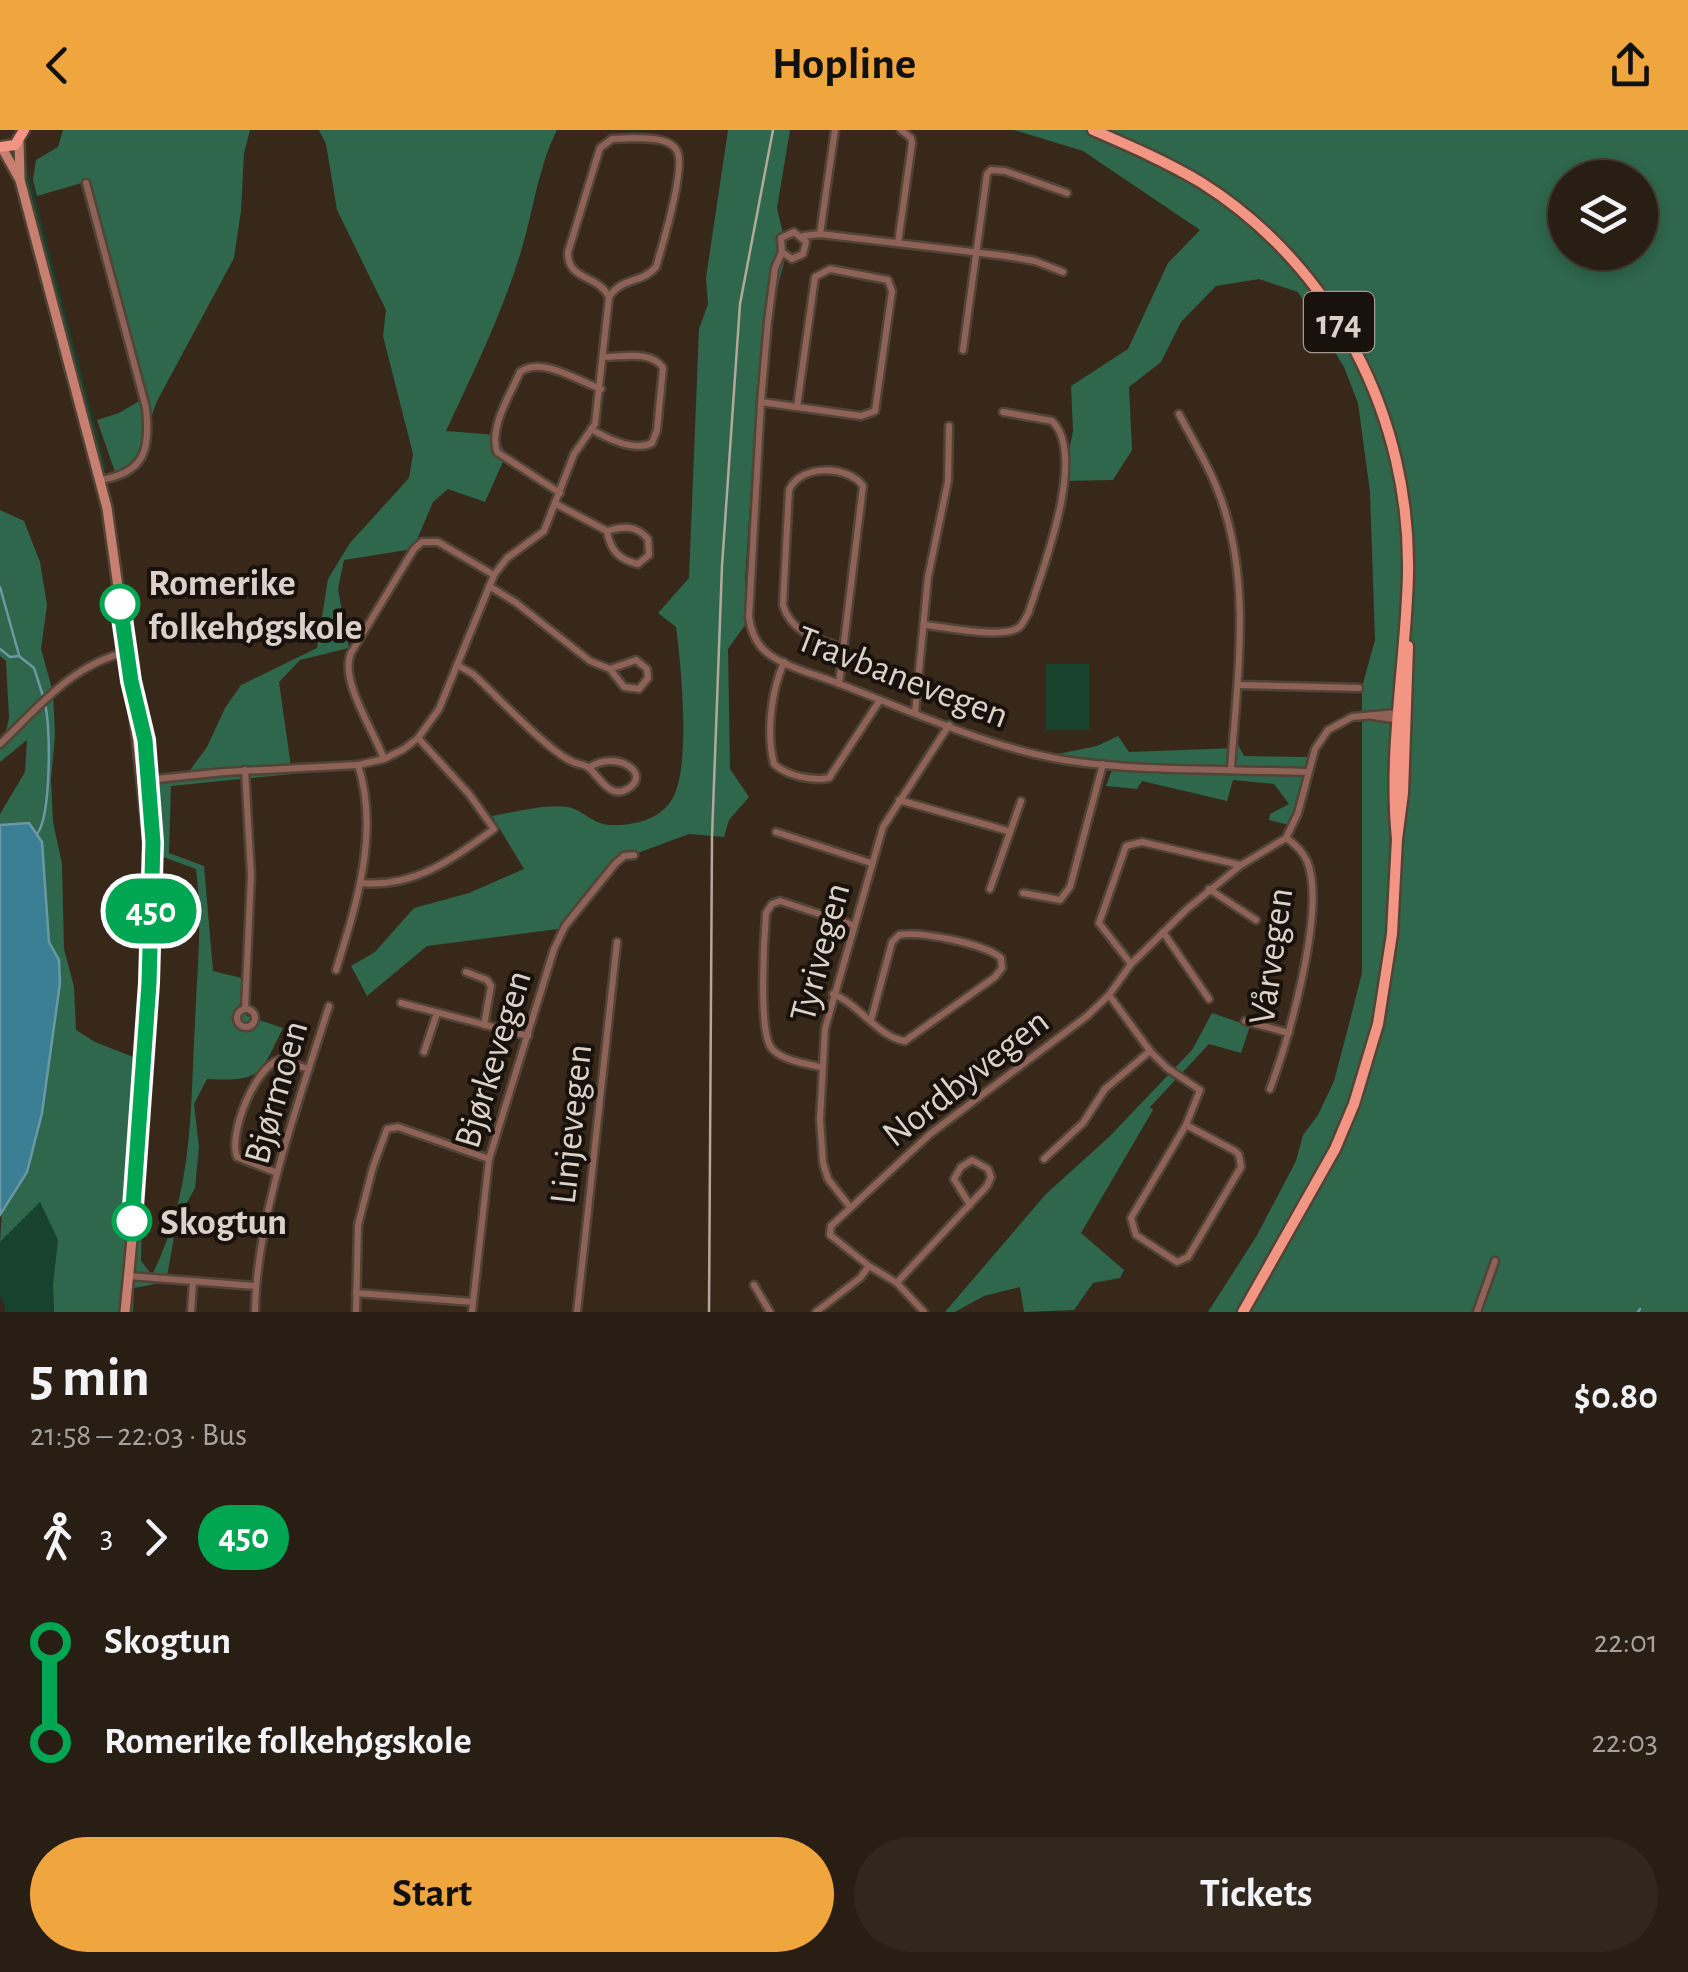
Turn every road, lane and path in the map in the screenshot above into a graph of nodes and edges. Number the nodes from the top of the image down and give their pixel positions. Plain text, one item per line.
1 (834, 130) edge
2 (901, 130) edge
3 (1093, 130) edge
4 (24, 134) edge
5 (1, 147) edge
6 (20, 180) junction
7 (86, 183) dead end
8 (1067, 193) dead end
9 (820, 234) junction
10 (803, 236) junction
11 (898, 243) junction
12 (782, 252) junction
13 (974, 252) junction
14 (1063, 272) dead end
15 (609, 297) junction
16 (963, 350) dead end
17 (604, 358) junction
18 (601, 389) junction
19 (761, 402) junction
20 (797, 407) junction
21 (1003, 412) dead end
22 (1179, 414) dead end
23 (948, 426) dead end
24 (592, 429) junction
25 (101, 480) junction
26 (560, 493) junction
27 (556, 504) junction
28 (607, 531) junction
29 (494, 574) junction
30 (489, 586) junction
31 (925, 624) junction
32 (843, 648) junction
33 (127, 652) junction
34 (784, 662) junction
35 (457, 665) junction
36 (610, 669) junction
37 (840, 684) junction
38 (1239, 685) junction
39 (1358, 688) dead end
40 (880, 700) junction
41 (915, 712) junction
42 (1400, 717) junction
43 (949, 726) junction
44 (418, 738) junction
45 (0, 744) edge
46 (384, 759) junction
47 (1103, 764) junction
48 (358, 765) junction
49 (590, 767) junction
50 (1232, 769) junction
51 (245, 770) junction
52 (1307, 772) junction
53 (145, 780) junction
54 (899, 800) junction
55 (1021, 801) dead end
56 (1008, 831) junction
57 (776, 832) dead end
58 (1286, 838) junction
59 (634, 855) dead end
60 (871, 864) junction
61 (1241, 865) junction
62 (361, 883) junction
63 (990, 888) dead end
64 (1209, 890) junction
65 (1023, 893) dead end
66 (1256, 920) dead end
67 (853, 924) junction
68 (1163, 932) junction
69 (617, 942) dead end
70 (1131, 964) junction
71 (336, 970) dead end
72 (466, 972) dead end
73 (833, 994) junction
74 (1109, 994) junction
75 (1209, 999) dead end
76 (401, 1004) dead end
77 (329, 1006) dead end
78 (245, 1009) dead end
79 (437, 1013) junction
80 (871, 1020) junction
81 (1245, 1021) dead end
82 (484, 1025) junction
83 (1289, 1033) junction
84 (528, 1036) junction
85 (1150, 1051) junction
86 (424, 1052) dead end
87 (820, 1067) junction
88 (309, 1069) junction
89 (1270, 1089) dead end
90 (1186, 1125) junction
91 (490, 1158) junction
92 (1044, 1159) dead end
93 (278, 1174) junction
94 (970, 1205) junction
95 (850, 1206) junction
96 (1495, 1260) dead end
97 (869, 1266) junction
98 (128, 1276) junction
99 (193, 1282) junction
100 (897, 1283) junction
101 (754, 1285) dead end
102 (255, 1286) junction
103 (356, 1293) junction
104 (473, 1302) junction
105 (126, 1312) edge
106 (190, 1312) edge
107 (255, 1312) edge
108 (356, 1312) edge
109 (472, 1312) edge
110 (577, 1312) edge
111 (770, 1312) edge
112 (816, 1312) edge
113 (924, 1312) edge
114 (1244, 1312) edge
115 (1477, 1312) edge

1 - 9 street
2 - 11 street
3 - 42 main road, 174
4 - 5 main road
4 - 6 main road
5 - 6 main road
6 - 25 main road
7 - 25 street
8 - 13 street
9 - 10 street
9 - 11 street
10 - 12 street
10 - 12 street
11 - 13 street
12 - 19 street, Travbanevegen
13 - 14 street
13 - 16 street
15 - 15 street
15 - 17 street
17 - 18 street
17 - 24 street
18 - 24 street
18 - 26 street
19 - 20 street
19 - 34 street, Travbanevegen
20 - 20 street
21 - 31 street
22 - 38 street
23 - 31 street
24 - 26 street
25 - 33 main road
26 - 27 street
27 - 28 street
27 - 29 street
28 - 28 street
29 - 30 street
29 - 46 street
30 - 35 street
30 - 36 street
31 - 41 street
32 - 32 street
32 - 37 street
33 - 45 street
33 - 53 main road
34 - 37 street, Travbanevegen
34 - 40 street
35 - 44 street
35 - 49 street
36 - 36 street
37 - 40 street, Travbanevegen
38 - 39 street
38 - 50 street
40 - 41 street, Travbanevegen
41 - 43 street, Travbanevegen
42 - 52 street
42 - 114 main road, 174
43 - 47 street, Travbanevegen
43 - 54 street, Tyrivegen
44 - 46 street
44 - 62 street
46 - 48 street
47 - 50 street, Travbanevegen
47 - 65 street
48 - 51 street
48 - 62 street
49 - 49 street
50 - 52 street, Travbanevegen
51 - 53 street
51 - 78 street
52 - 58 street
53 - 98 main road
54 - 56 street
54 - 60 street, Tyrivegen
55 - 56 street
56 - 63 street
57 - 60 street
58 - 61 street, Nordbyvegen
58 - 83 street, Vårvegen
59 - 84 street, Bjørkevegen
60 - 67 street, Tyrivegen
61 - 64 street, Nordbyvegen
61 - 70 street
62 - 71 street
64 - 66 street
64 - 68 street, Nordbyvegen
67 - 73 street, Tyrivegen
67 - 87 street
68 - 70 street, Nordbyvegen
68 - 75 street
69 - 110 street, Linjevegen
70 - 74 street, Nordbyvegen
72 - 82 street
73 - 80 street
73 - 87 street, Tyrivegen
74 - 85 street
74 - 95 street, Nordbyvegen
76 - 79 street
77 - 88 street, Bjørmoen
79 - 82 street
79 - 86 street
80 - 80 street
81 - 83 street
82 - 84 street
83 - 89 street, Vårvegen
84 - 91 street, Bjørkevegen
85 - 90 street
85 - 92 street
87 - 95 street, Tyrivegen
88 - 93 street, Bjørmoen
88 - 93 street
90 - 90 street
91 - 103 street
91 - 104 street, Bjørkevegen
93 - 102 street, Bjørmoen
94 - 94 street
94 - 100 street
95 - 97 street, Nordbyvegen
96 - 115 street
97 - 100 street
97 - 112 street
98 - 99 street
98 - 105 main road
99 - 102 street
99 - 106 street
100 - 113 street
101 - 111 street
102 - 107 street, Bjørmoen
103 - 104 street
103 - 108 street
104 - 109 street, Bjørkevegen

